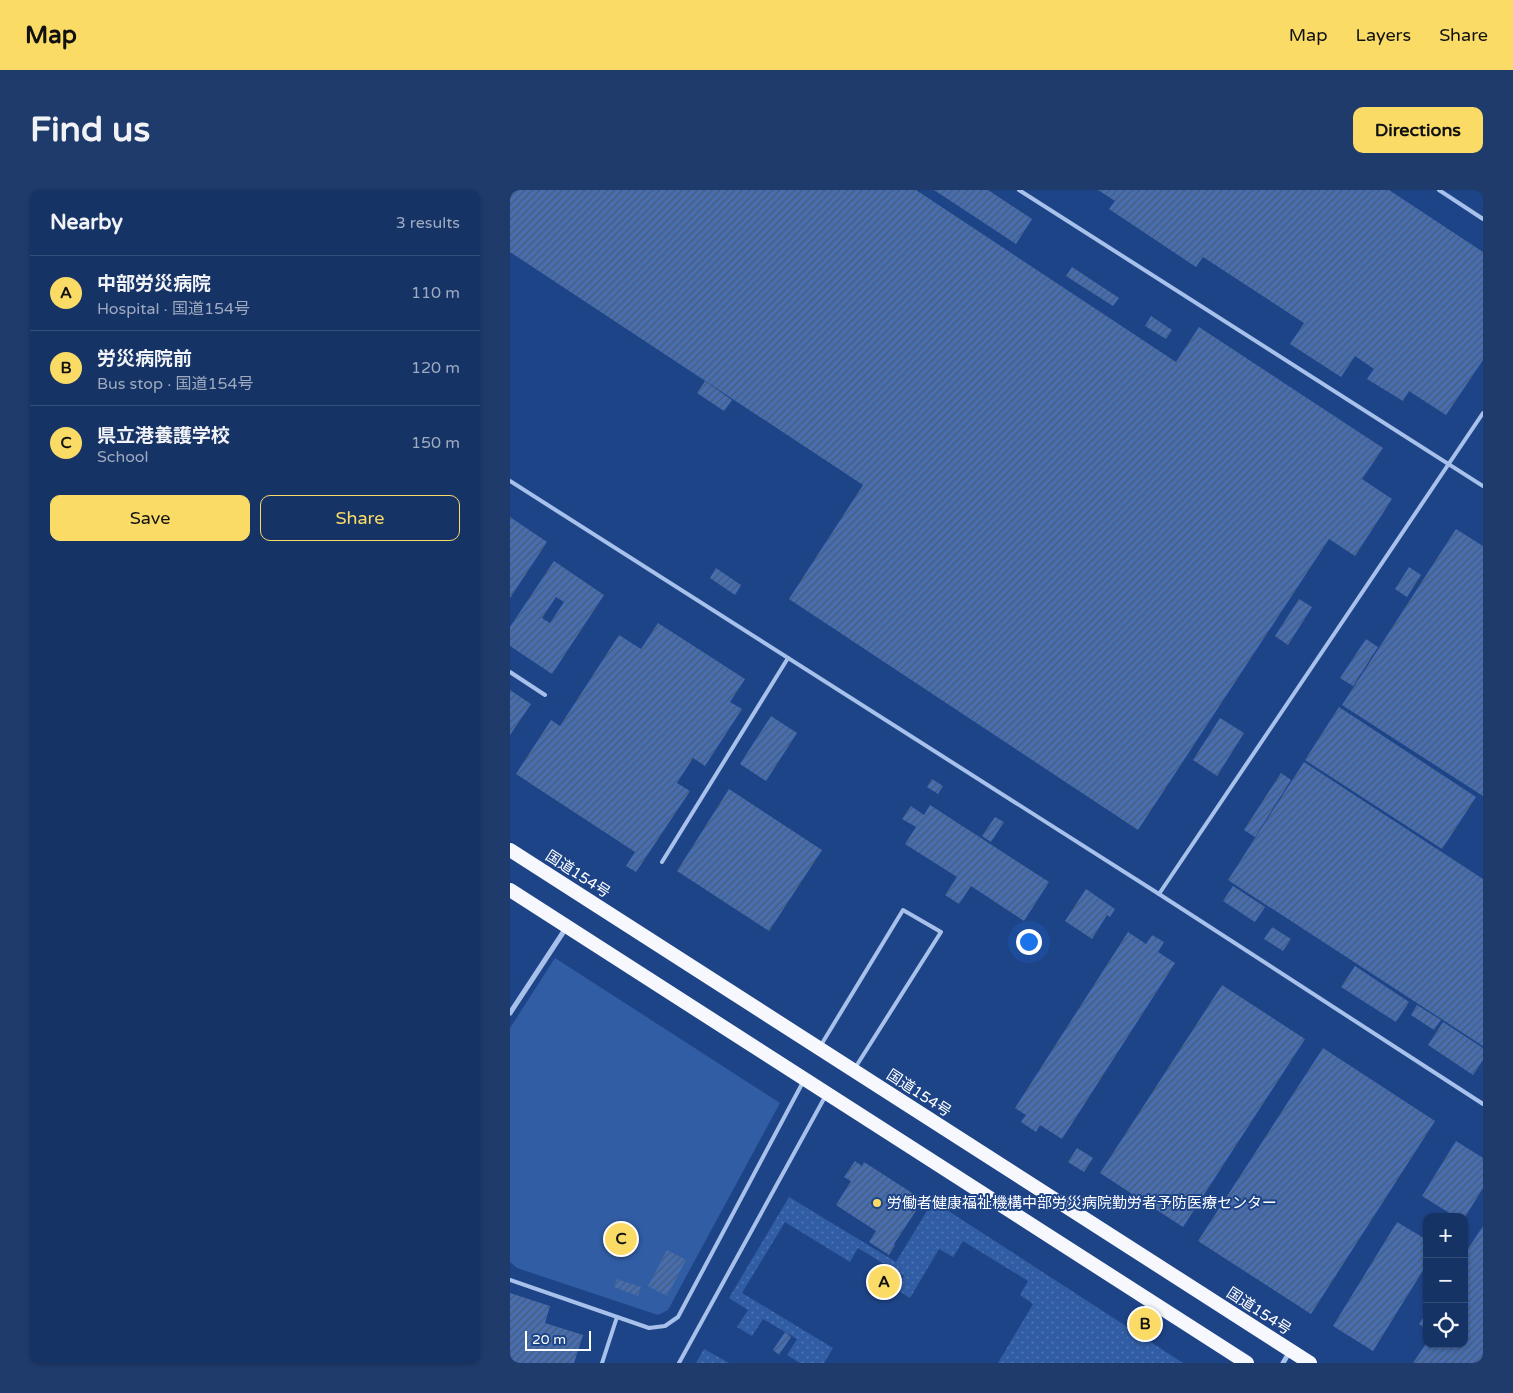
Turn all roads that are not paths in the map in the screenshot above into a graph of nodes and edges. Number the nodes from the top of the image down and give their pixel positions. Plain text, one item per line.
1 (1020, 190) edge
2 (1439, 190) edge
3 (1483, 219) edge
4 (1483, 413) edge
5 (1448, 464) junction
6 (510, 481) edge
7 (1483, 486) edge
8 (788, 658) junction
9 (510, 672) edge
10 (545, 695) dead end
11 (510, 850) edge
12 (662, 862) dead end
13 (510, 890) edge
14 (1159, 894) junction
15 (567, 926) junction
16 (510, 1013) edge
17 (819, 1048) junction
18 (854, 1070) junction
19 (805, 1079) junction
20 (827, 1093) junction
21 (1483, 1104) edge
22 (510, 1280) edge
23 (617, 1317) junction
24 (1291, 1351) junction
25 (602, 1363) edge
26 (679, 1363) edge
27 (1247, 1363) edge
28 (1283, 1363) edge
29 (1310, 1363) edge

1 - 5 lane
2 - 3 lane
4 - 5 lane
5 - 7 lane
5 - 14 lane
6 - 8 lane
8 - 12 lane
8 - 14 lane
9 - 10 lane
11 - 17 highway, 国道154号
13 - 15 highway
14 - 21 lane
15 - 16 street
15 - 19 highway
17 - 18 highway, 国道154号
17 - 18 lane
18 - 24 highway, 国道154号
19 - 20 highway
19 - 23 lane
20 - 26 lane
20 - 27 highway
22 - 23 lane
23 - 25 lane
24 - 28 street
24 - 29 highway, 国道154号

